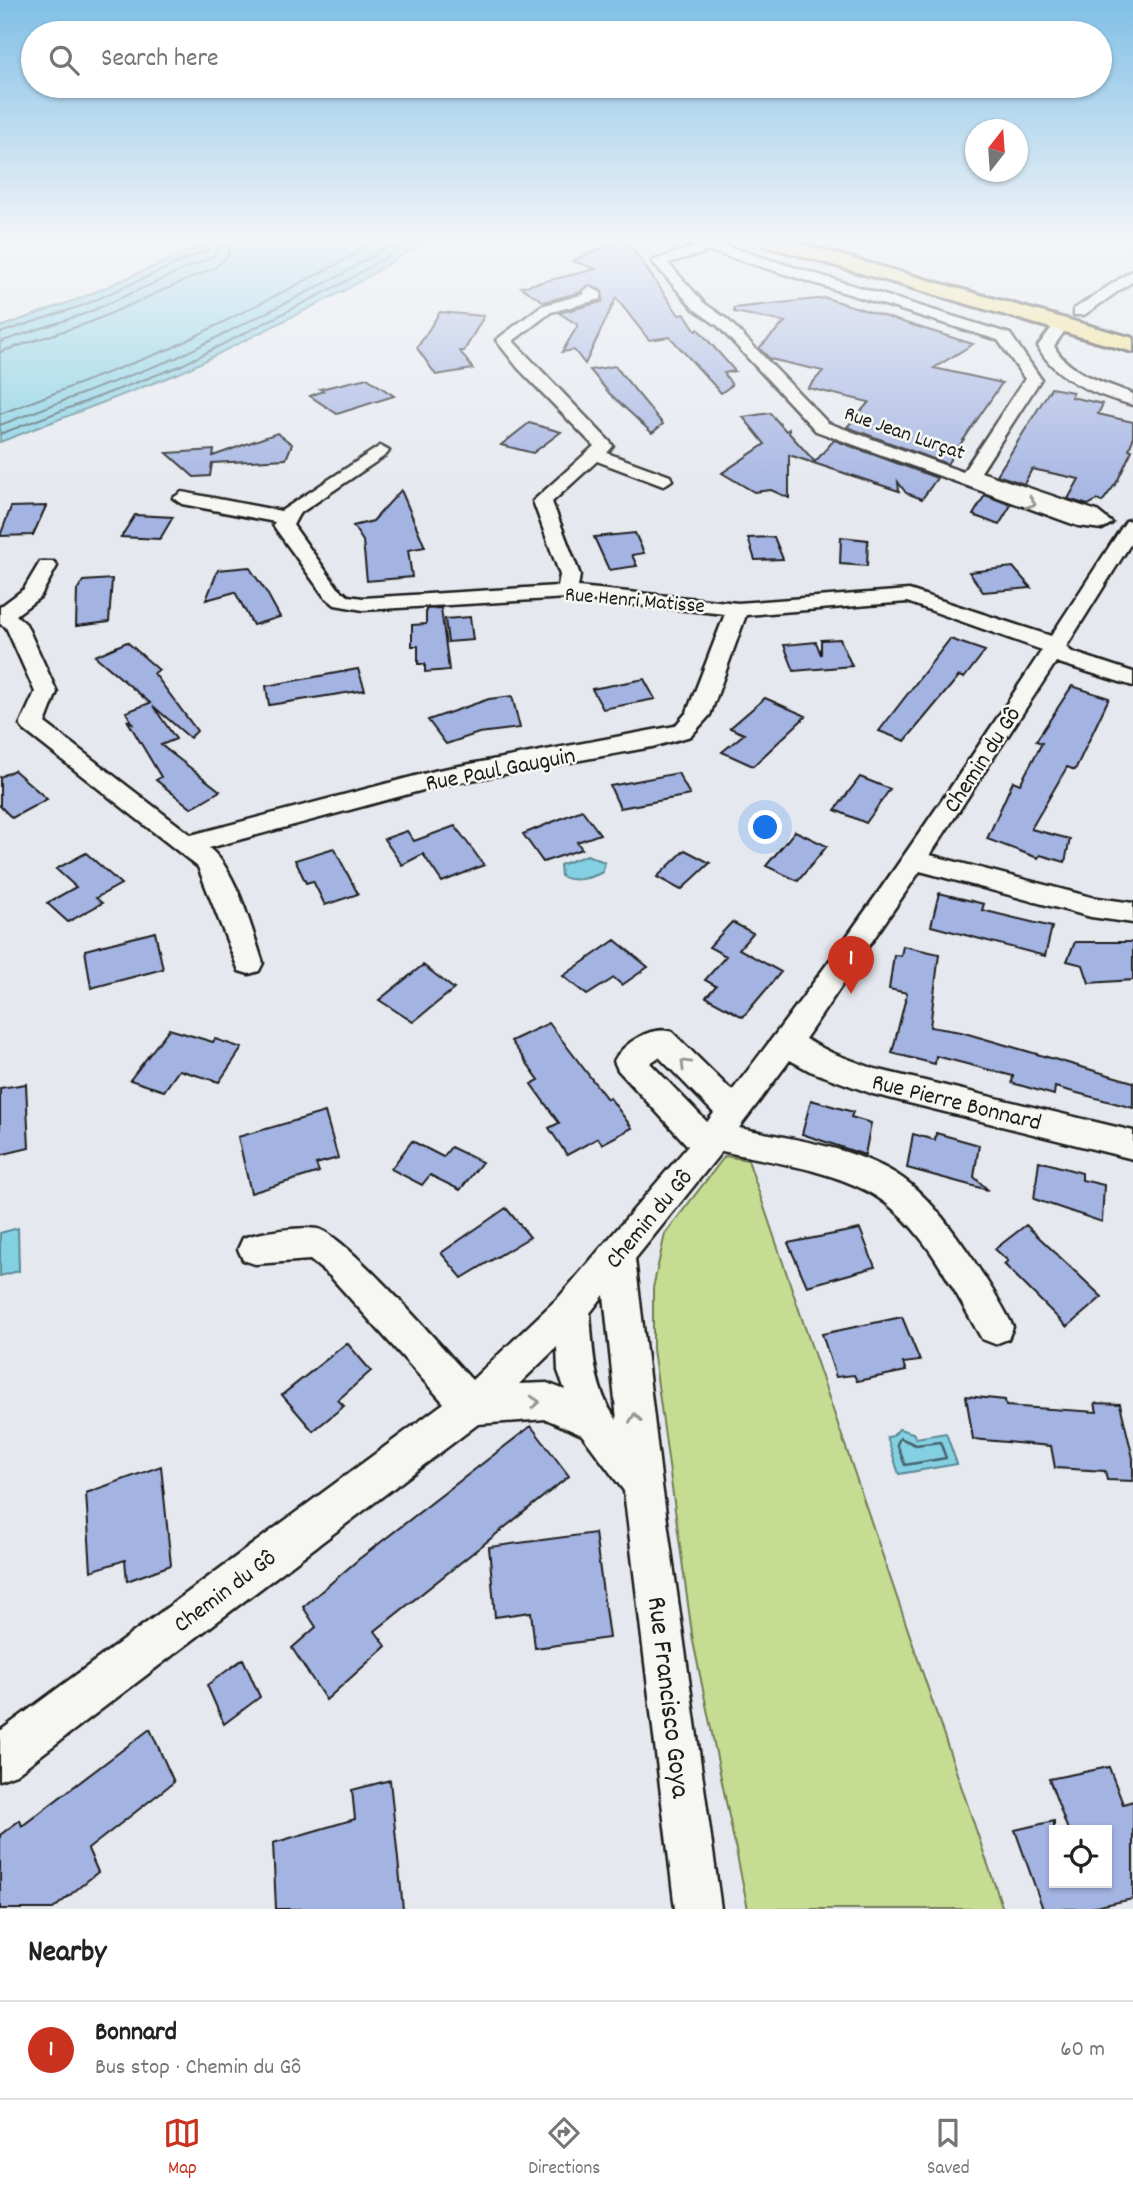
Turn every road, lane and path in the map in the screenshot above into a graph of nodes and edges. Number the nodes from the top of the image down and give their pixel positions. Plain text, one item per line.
1 (517, 330) edge
2 (730, 330) edge
3 (982, 330) edge
4 (1058, 330) dead end
5 (1082, 330) edge
6 (1116, 330) edge
7 (1133, 335) edge
8 (1133, 345) edge
9 (1133, 400) edge
10 (380, 451) dead end
11 (597, 455) junction
12 (968, 478) junction
13 (663, 480) dead end
14 (182, 498) dead end
15 (287, 518) junction
16 (1131, 531) edge
17 (47, 566) dead end
18 (567, 592) junction
19 (738, 609) junction
20 (1, 615) edge
21 (1054, 649) junction
22 (1133, 680) edge
23 (187, 845) junction
24 (914, 860) junction
25 (1133, 913) edge
26 (249, 962) dead end
27 (786, 1043) junction
28 (719, 1131) junction
29 (1133, 1145) edge
30 (255, 1249) dead end
31 (617, 1253) junction
32 (572, 1308) junction
33 (995, 1327) dead end
34 (471, 1406) junction
35 (595, 1422) junction
36 (643, 1486) junction
37 (0, 1758) edge
38 (698, 1909) edge

1 - 11 street
2 - 12 street, Rue Jean Lurçat
3 - 12 street
4 - 9 street
5 - 8 highway
6 - 7 highway
10 - 15 street
11 - 13 street
11 - 18 street
12 - 16 street, Rue Jean Lurçat
14 - 15 street
15 - 18 street, Rue Henri Matisse
16 - 21 street, Chemin du Gô
17 - 20 street
18 - 19 street, Rue Henri Matisse
19 - 21 street, Rue Henri Matisse
19 - 23 street, Rue Paul Gauguin
20 - 23 street
21 - 22 street, Rue Henri Matisse
21 - 24 street, Chemin du Gô
23 - 26 street
24 - 25 street
24 - 27 street, Chemin du Gô
27 - 28 street, Chemin du Gô
27 - 29 street, Rue Pierre Bonnard
28 - 31 street, Chemin du Gô
28 - 33 street
30 - 34 street
31 - 32 street, Chemin du Gô
36 -> 31 street, Rue Francisco Goya
32 - 34 street, Chemin du Gô
32 - 35 street
34 -> 35 street, Rue Francisco Goya
34 - 37 street, Chemin du Gô
35 - 36 street, Rue Francisco Goya
36 - 38 street, Rue Francisco Goya

